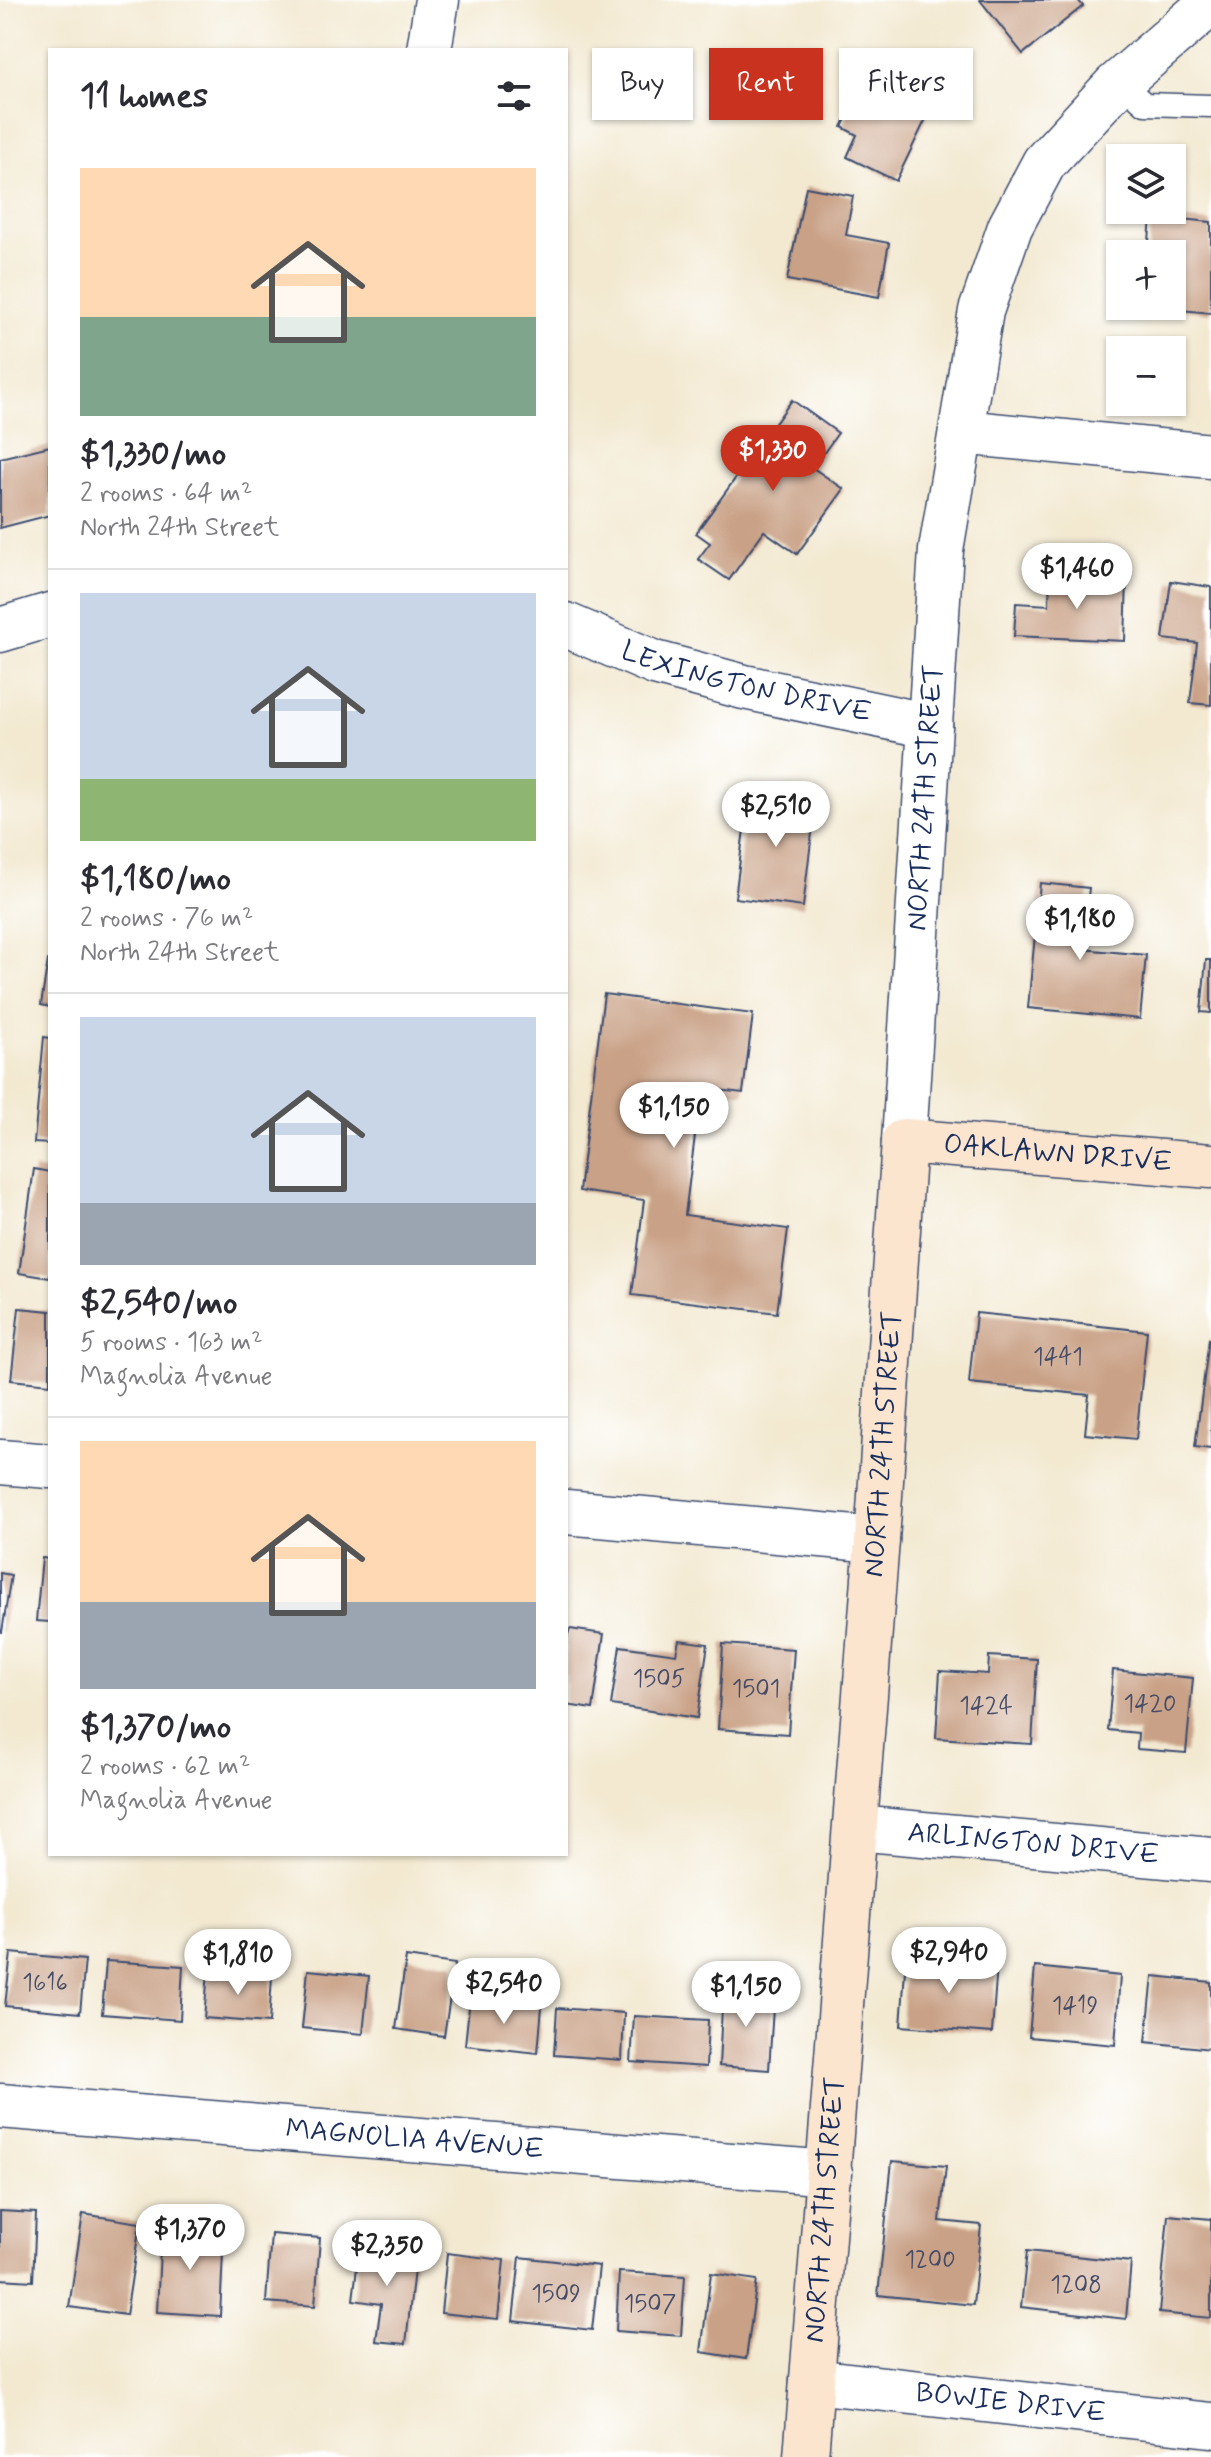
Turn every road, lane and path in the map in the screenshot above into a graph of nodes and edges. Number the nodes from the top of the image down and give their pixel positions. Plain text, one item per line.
1 (437, 0) edge
2 (1211, 3) edge
3 (429, 48) edge
4 (1120, 82) junction
5 (1211, 106) edge
6 (961, 432) junction
7 (1211, 456) edge
8 (48, 616) edge
9 (568, 626) edge
10 (0, 630) edge
11 (930, 726) junction
12 (904, 1141) junction
13 (1211, 1166) edge
14 (0, 1462) edge
15 (48, 1466) edge
16 (568, 1512) edge
17 (877, 1540) junction
18 (856, 1828) junction
19 (1211, 1860) edge
20 (0, 2106) edge
21 (830, 2173) junction
22 (812, 2381) junction
23 (1211, 2425) edge
24 (806, 2457) edge

1 - 3 street
2 - 4 street, NORTH 24TH STREET
4 - 5 lane
4 - 6 street, NORTH 24TH STREET
6 - 7 street
6 - 11 street, NORTH 24TH STREET
8 - 10 street
9 - 11 street, LEXINGTON DRIVE
11 - 12 street, NORTH 24TH STREET
12 - 13 street, OAKLAWN DRIVE
12 - 17 street, NORTH 24TH STREET
14 - 15 street
16 - 17 street
17 - 18 street, NORTH 24TH STREET
18 - 19 street, ARLINGTON DRIVE
18 - 21 street, NORTH 24TH STREET
20 - 21 street, MAGNOLIA AVENUE
21 - 22 street, NORTH 24TH STREET
22 - 23 street, BOWIE DRIVE
22 - 24 street, NORTH 24TH STREET

